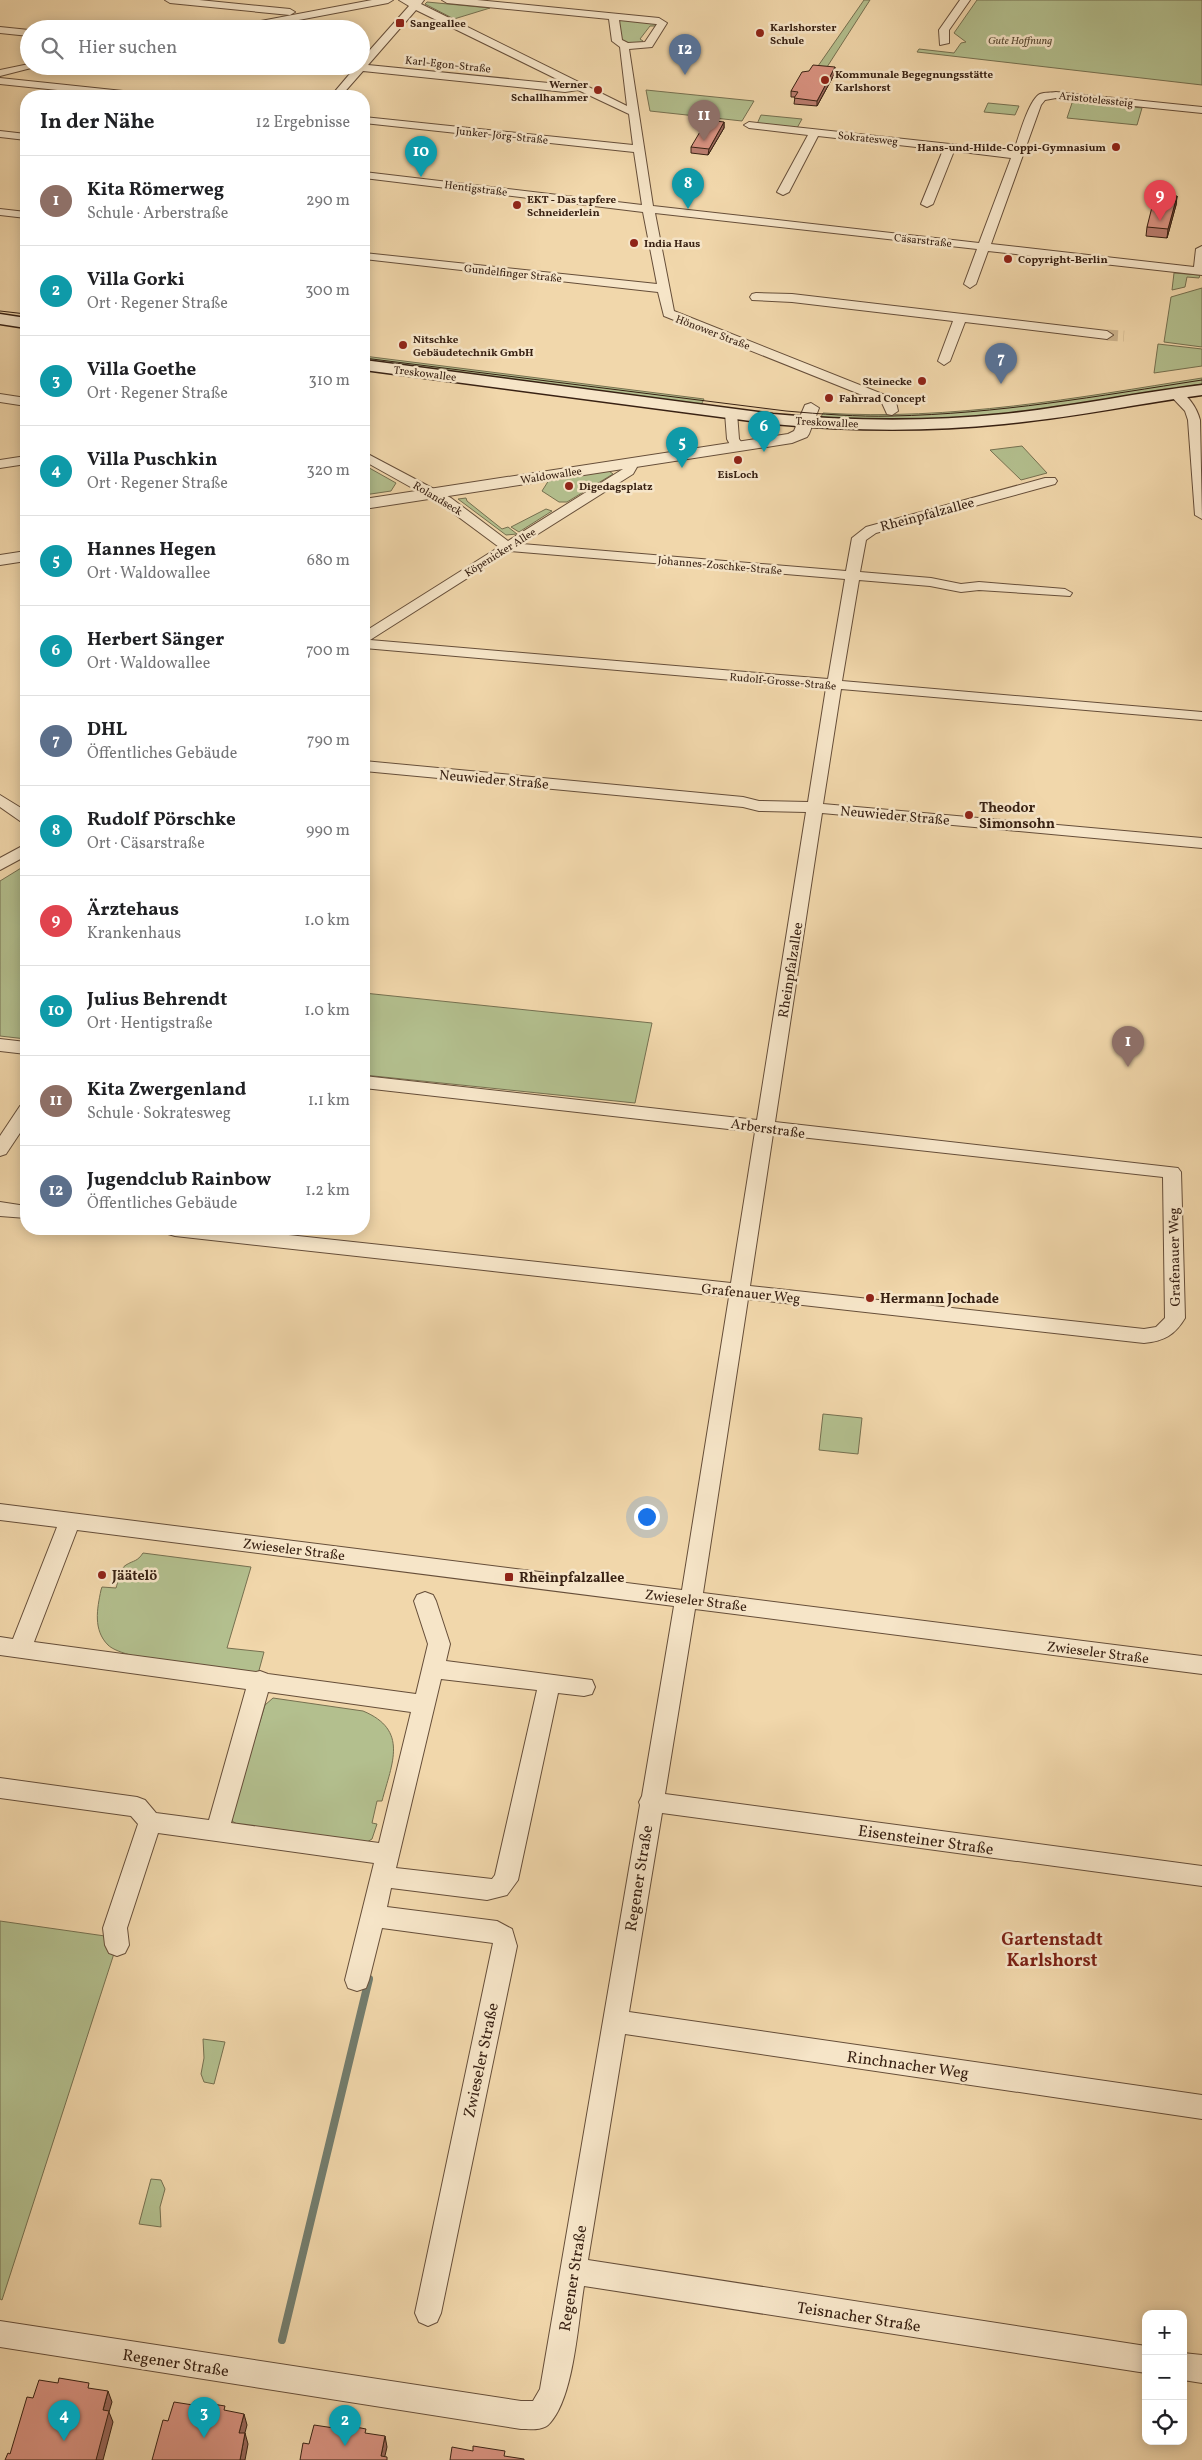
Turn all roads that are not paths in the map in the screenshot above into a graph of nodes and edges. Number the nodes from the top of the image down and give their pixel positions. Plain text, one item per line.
1 (170, 0) edge
2 (388, 0) edge
3 (404, 0) edge
4 (446, 0) edge
5 (966, 0) edge
6 (417, 3) edge
7 (301, 16) junction
8 (613, 16) junction
9 (280, 20) edge
10 (0, 30) edge
11 (20, 32) edge
12 (944, 43) dead end
13 (626, 46) junction
14 (370, 58) edge
15 (20, 69) edge
16 (370, 69) edge
17 (0, 73) edge
18 (355, 75) edge
19 (0, 81) edge
20 (578, 86) junction
21 (85, 90) edge
22 (341, 90) edge
23 (1202, 110) edge
24 (634, 113) junction
25 (370, 121) edge
26 (749, 125) dead end
27 (815, 132) junction
28 (0, 134) edge
29 (20, 136) edge
30 (950, 147) junction
31 (640, 149) junction
32 (1018, 155) junction
33 (370, 176) edge
34 (783, 192) dead end
35 (926, 204) dead end
36 (648, 208) junction
37 (0, 212) edge
38 (20, 215) edge
39 (983, 246) junction
40 (1202, 249) edge
41 (370, 257) edge
42 (1200, 270) edge
43 (970, 284) dead end
44 (663, 292) junction
45 (756, 297) dead end
46 (0, 306) edge
47 (20, 309) edge
48 (960, 318) junction
49 (0, 319) edge
50 (20, 322) edge
51 (1106, 335) tunnel mouth
52 (370, 353) edge
53 (944, 361) dead end
54 (370, 366) edge
55 (1202, 375) edge
56 (1202, 390) edge
57 (1174, 393) junction
58 (0, 398) edge
59 (20, 401) edge
60 (892, 411) junction
61 (731, 413) junction
62 (809, 415) junction
63 (738, 447) junction
64 (370, 459) edge
65 (20, 461) edge
66 (0, 464) edge
67 (628, 464) junction
68 (1050, 481) dead end
69 (432, 494) junction
70 (370, 503) edge
71 (1202, 516) edge
72 (508, 547) junction
73 (20, 557) edge
74 (0, 560) edge
75 (853, 576) junction
76 (1065, 593) dead end
77 (370, 634) edge
78 (370, 645) edge
79 (834, 685) junction
80 (1202, 716) edge
81 (370, 767) edge
82 (0, 800) edge
83 (816, 808) junction
84 (20, 814) edge
85 (1202, 843) edge
86 (20, 852) edge
87 (0, 865) edge
88 (0, 1046) edge
89 (20, 1048) edge
90 (370, 1083) edge
91 (20, 1119) edge
92 (765, 1128) junction
93 (0, 1150) edge
94 (1172, 1172) joint
95 (0, 1209) edge
96 (20, 1211) edge
97 (228, 1235) edge
98 (739, 1292) junction
99 (0, 1512) edge
100 (70, 1521) junction
101 (688, 1600) junction
102 (425, 1601) dead end
103 (10, 1647) edge
104 (1202, 1665) edge
105 (434, 1669) junction
106 (260, 1680) junction
107 (549, 1684) junction
108 (584, 1688) dead end
109 (425, 1704) junction
110 (0, 1788) edge
111 (650, 1802) junction
112 (150, 1822) junction
113 (217, 1831) junction
114 (385, 1866) junction
115 (1202, 1876) edge
116 (373, 1916) junction
117 (117, 1945) dead end
118 (357, 1980) dead end
119 (615, 2021) junction
120 (1202, 2107) edge
121 (573, 2271) junction
122 (428, 2313) dead end
123 (0, 2334) edge
124 (1142, 2359) edge
125 (1187, 2367) edge
126 (1202, 2369) edge

1 - 7 street
2 - 7 street
3 - 6 street
4 - 8 street
5 - 12 street
6 - 14 street
6 - 20 street
7 - 9 street
8 - 13 street
8 - 13 street
10 - 11 street
13 - 24 street, Hönower Straße
15 - 17 street
16 - 20 street, Karl-Egon-Straße
18 - 22 street
19 - 21 street
20 - 24 street
23 - 32 street, Aristotelessteig
24 - 31 street, Hönower Straße
25 - 31 street, Junker-Jörg-Straße
26 - 27 street, Sokratesweg
27 - 30 street, Sokratesweg
27 - 34 street
28 - 29 street
30 - 32 street, Sokratesweg
30 - 35 street
31 - 36 street, Hönower Straße
32 - 39 street, Aristotelessteig
33 - 36 street, Hentigstraße
36 - 39 street, Cäsarstraße
36 - 44 street, Hönower Straße
37 - 38 street
39 - 42 street, Cäsarstraße
39 - 43 street, Aristotelessteig
40 - 42 street
41 - 44 street, Gundelfinger Straße
44 - 60 street, Hönower Straße
45 - 48 street
46 - 47 main road
48 - 51 street
48 - 53 street
49 - 50 main road
52 - 62 main road, Treskowallee
54 - 61 main road, Treskowallee
55 - 60 main road, Treskowallee
56 - 57 main road, Treskowallee
57 - 62 main road, Treskowallee
57 - 71 street
58 - 59 street
60 - 62 main road, Treskowallee
61 - 62 main road, Treskowallee
61 - 63 street
62 - 63 street, Waldowallee
63 - 67 street, Waldowallee
64 - 69 street, Rolandseck
65 - 66 street
67 - 69 street, Waldowallee
67 - 72 street, Köpenicker Allee
68 - 75 street, Rheinpfalzallee
69 - 70 street, Waldowallee
69 - 72 street, Rolandseck
72 - 75 street, Johannes-Zoschke-Straße
72 - 77 street, Köpenicker Allee
73 - 74 street
75 - 76 street, Johannes-Zoschke-Straße
75 - 79 street, Rheinpfalzallee
78 - 79 street, Rudolf-Grosse-Straße
79 - 80 street, Rudolf-Grosse-Straße
79 - 83 street, Rheinpfalzallee
81 - 83 street, Neuwieder Straße
82 - 84 street
83 - 85 street, Neuwieder Straße
83 - 92 street, Rheinpfalzallee
86 - 87 street
88 - 89 street
90 - 92 street, Arberstraße
91 - 93 street
92 - 94 street, Arberstraße
92 - 98 street, Rheinpfalzallee
94 - 98 street, Grafenauer Weg
95 - 96 street
97 - 98 street, Grafenauer Weg
98 - 101 street, Rheinpfalzallee
99 - 100 street, Zwieseler Straße
100 - 101 street, Zwieseler Straße
100 - 103 street
101 - 104 street, Zwieseler Straße
101 - 111 street, Regener Straße
102 - 105 street
103 - 106 street
105 - 107 street
105 - 109 street
106 - 109 street
106 - 113 street
107 - 108 street
107 - 114 street
109 - 114 street
110 - 112 street
111 - 115 street, Eisensteiner Straße
111 - 119 street, Regener Straße
112 - 113 street
112 - 117 street
113 - 114 street
114 - 116 street
116 - 118 street
116 - 122 street, Zwieseler Straße
119 - 120 street, Rinchnacher Weg
119 - 121 street, Regener Straße
121 - 123 street, Regener Straße
121 - 124 street, Teisnacher Straße
125 - 126 street

